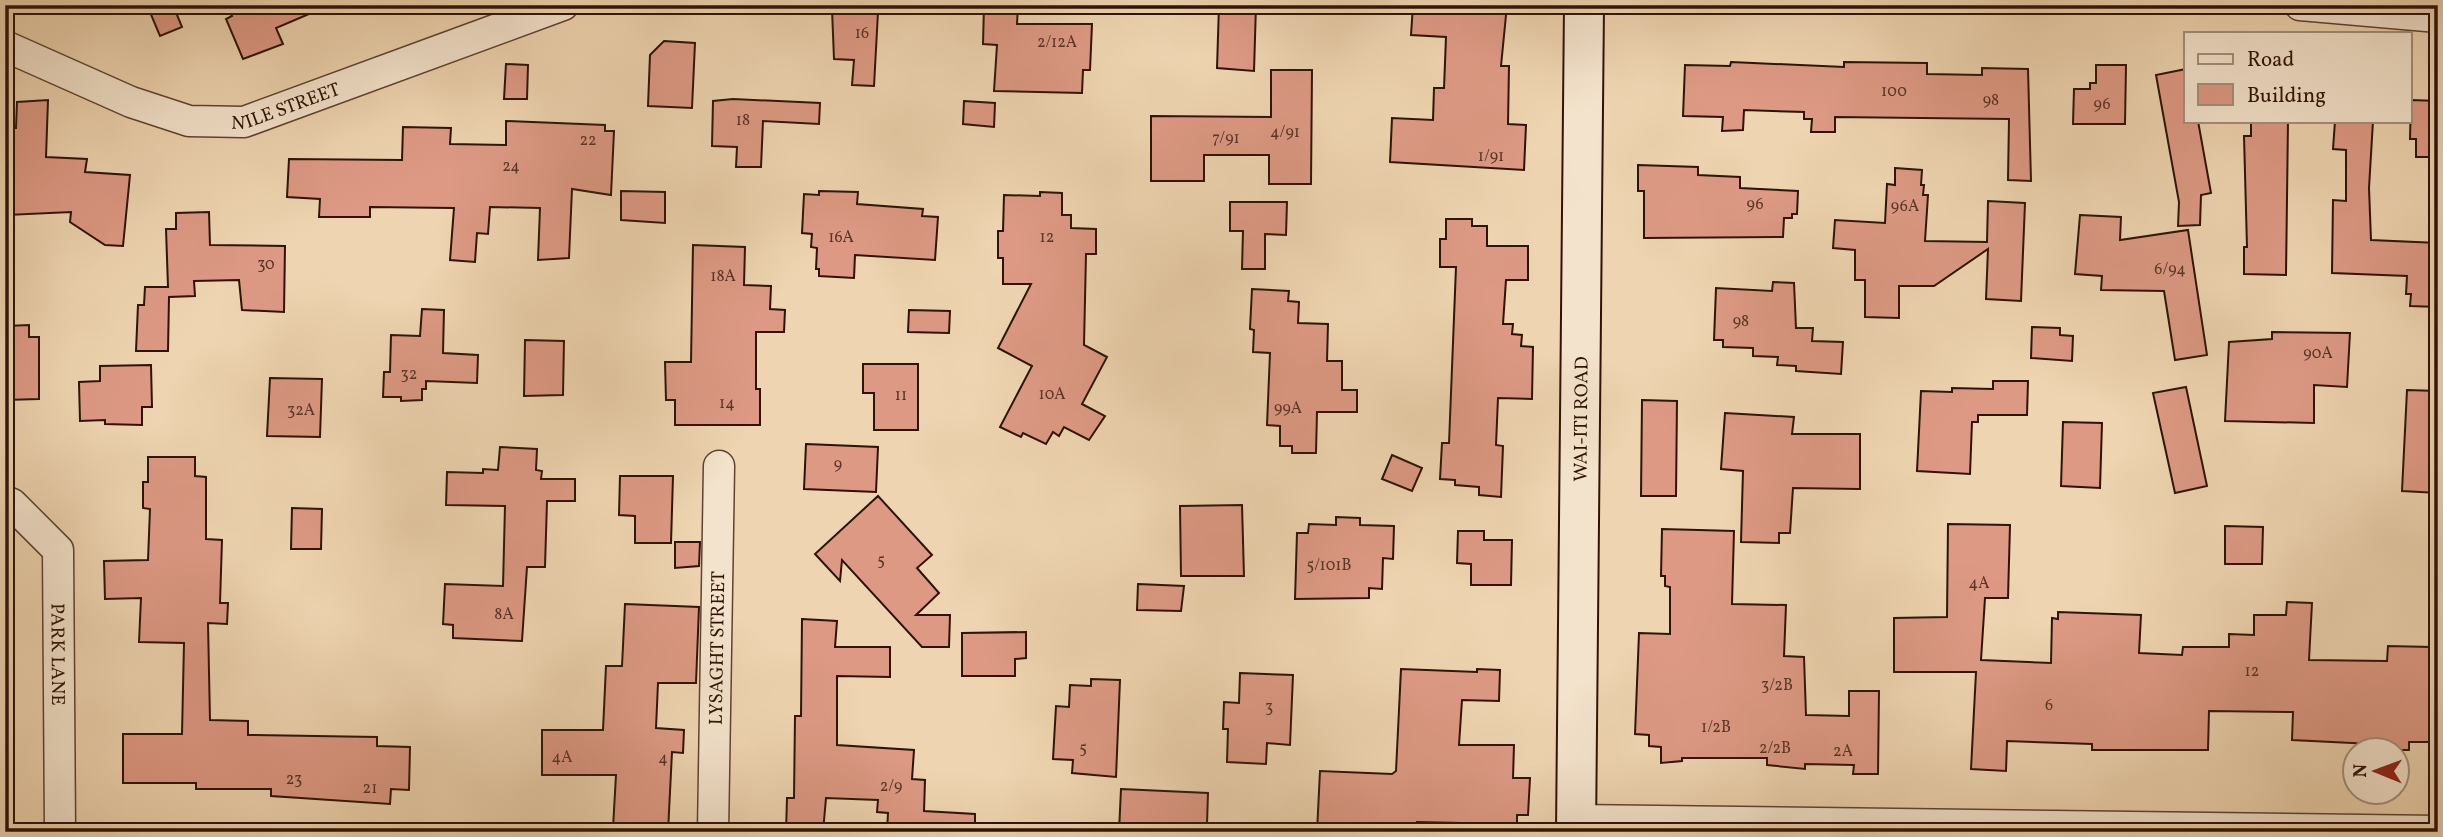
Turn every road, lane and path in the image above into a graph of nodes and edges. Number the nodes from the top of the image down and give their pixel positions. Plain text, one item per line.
1 (563, 5) edge
2 (1584, 5) edge
3 (2300, 5) edge
4 (2438, 16) edge
5 (5, 46) edge
6 (719, 466) dead end
7 (5, 501) edge
8 (1576, 826) edge
9 (2438, 831) edge
10 (60, 832) edge
11 (713, 832) edge

1 - 5 street, NILE STREET
2 - 8 main road, WAI-ITI ROAD
3 - 4 street
6 - 11 street, LYSAGHT STREET
7 - 10 street, PARK LANE
8 - 9 street

